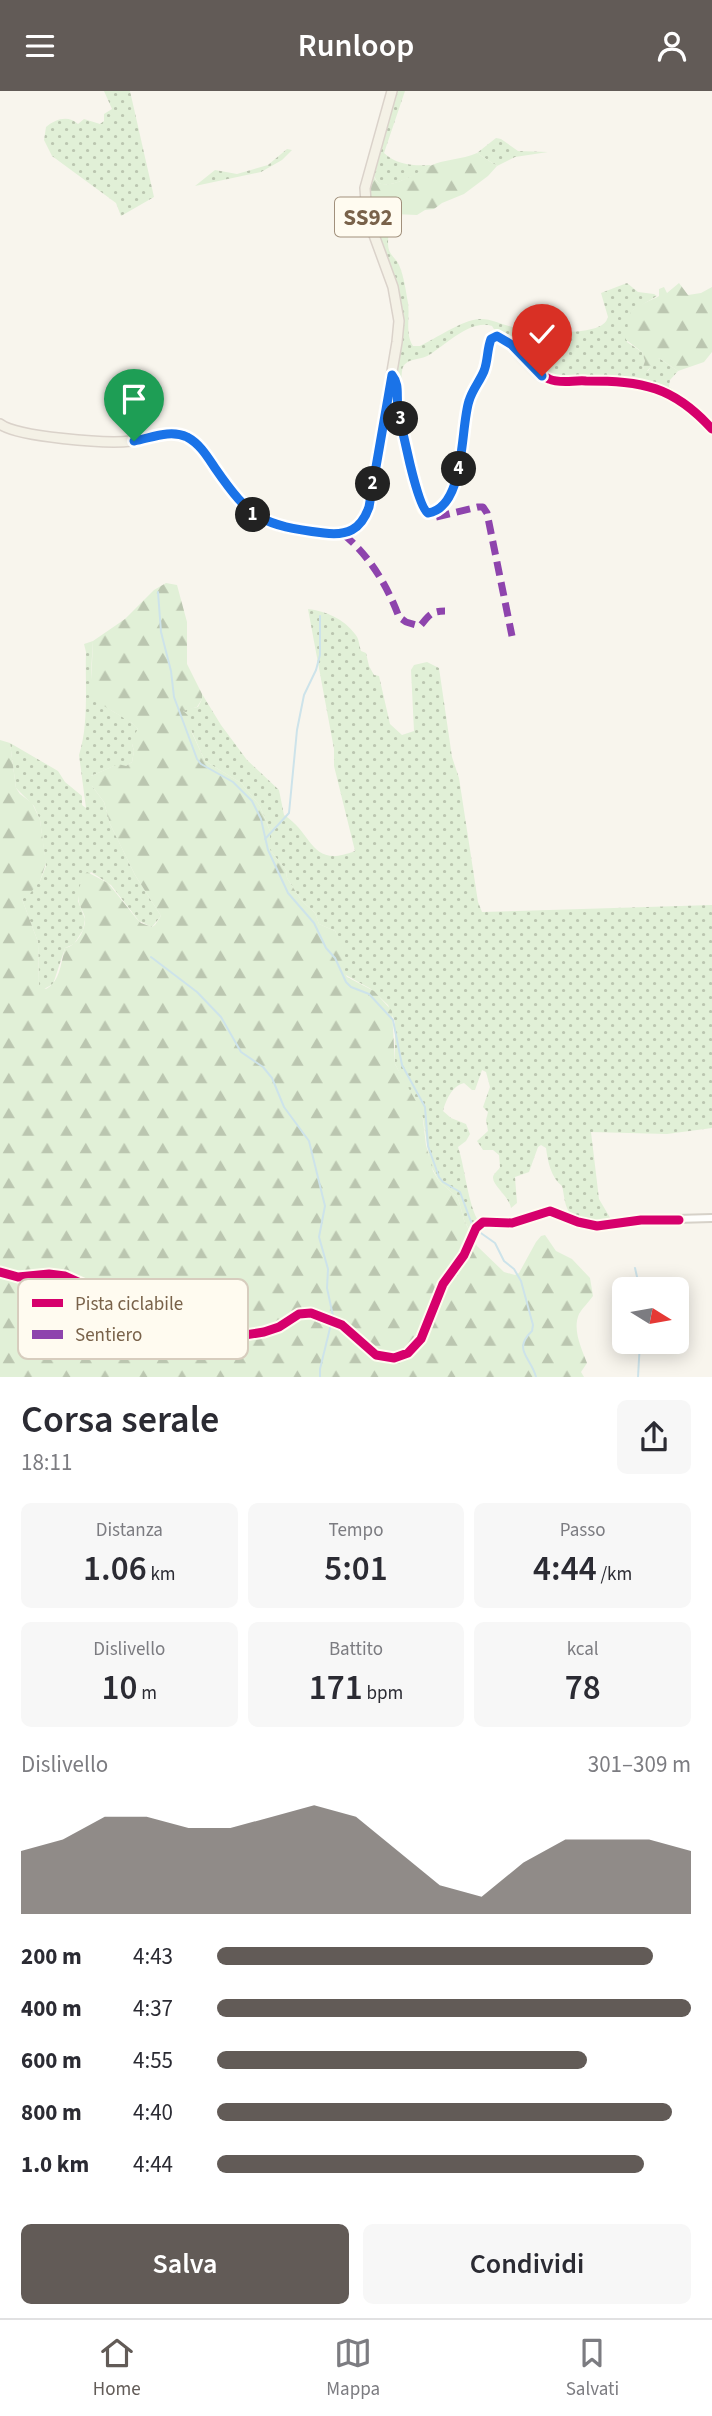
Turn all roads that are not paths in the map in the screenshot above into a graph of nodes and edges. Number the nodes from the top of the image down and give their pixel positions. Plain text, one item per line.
1 (393, 91) edge
2 (392, 375) junction
3 (0, 424) edge
4 (712, 429) edge
5 (712, 1218) edge
6 (0, 1272) edge
7 (72, 1279) edge
8 (248, 1334) edge

1 - 2 main road, SS92
2 - 3 main road, SS92
2 - 4 street
5 - 8 street
6 - 7 street

